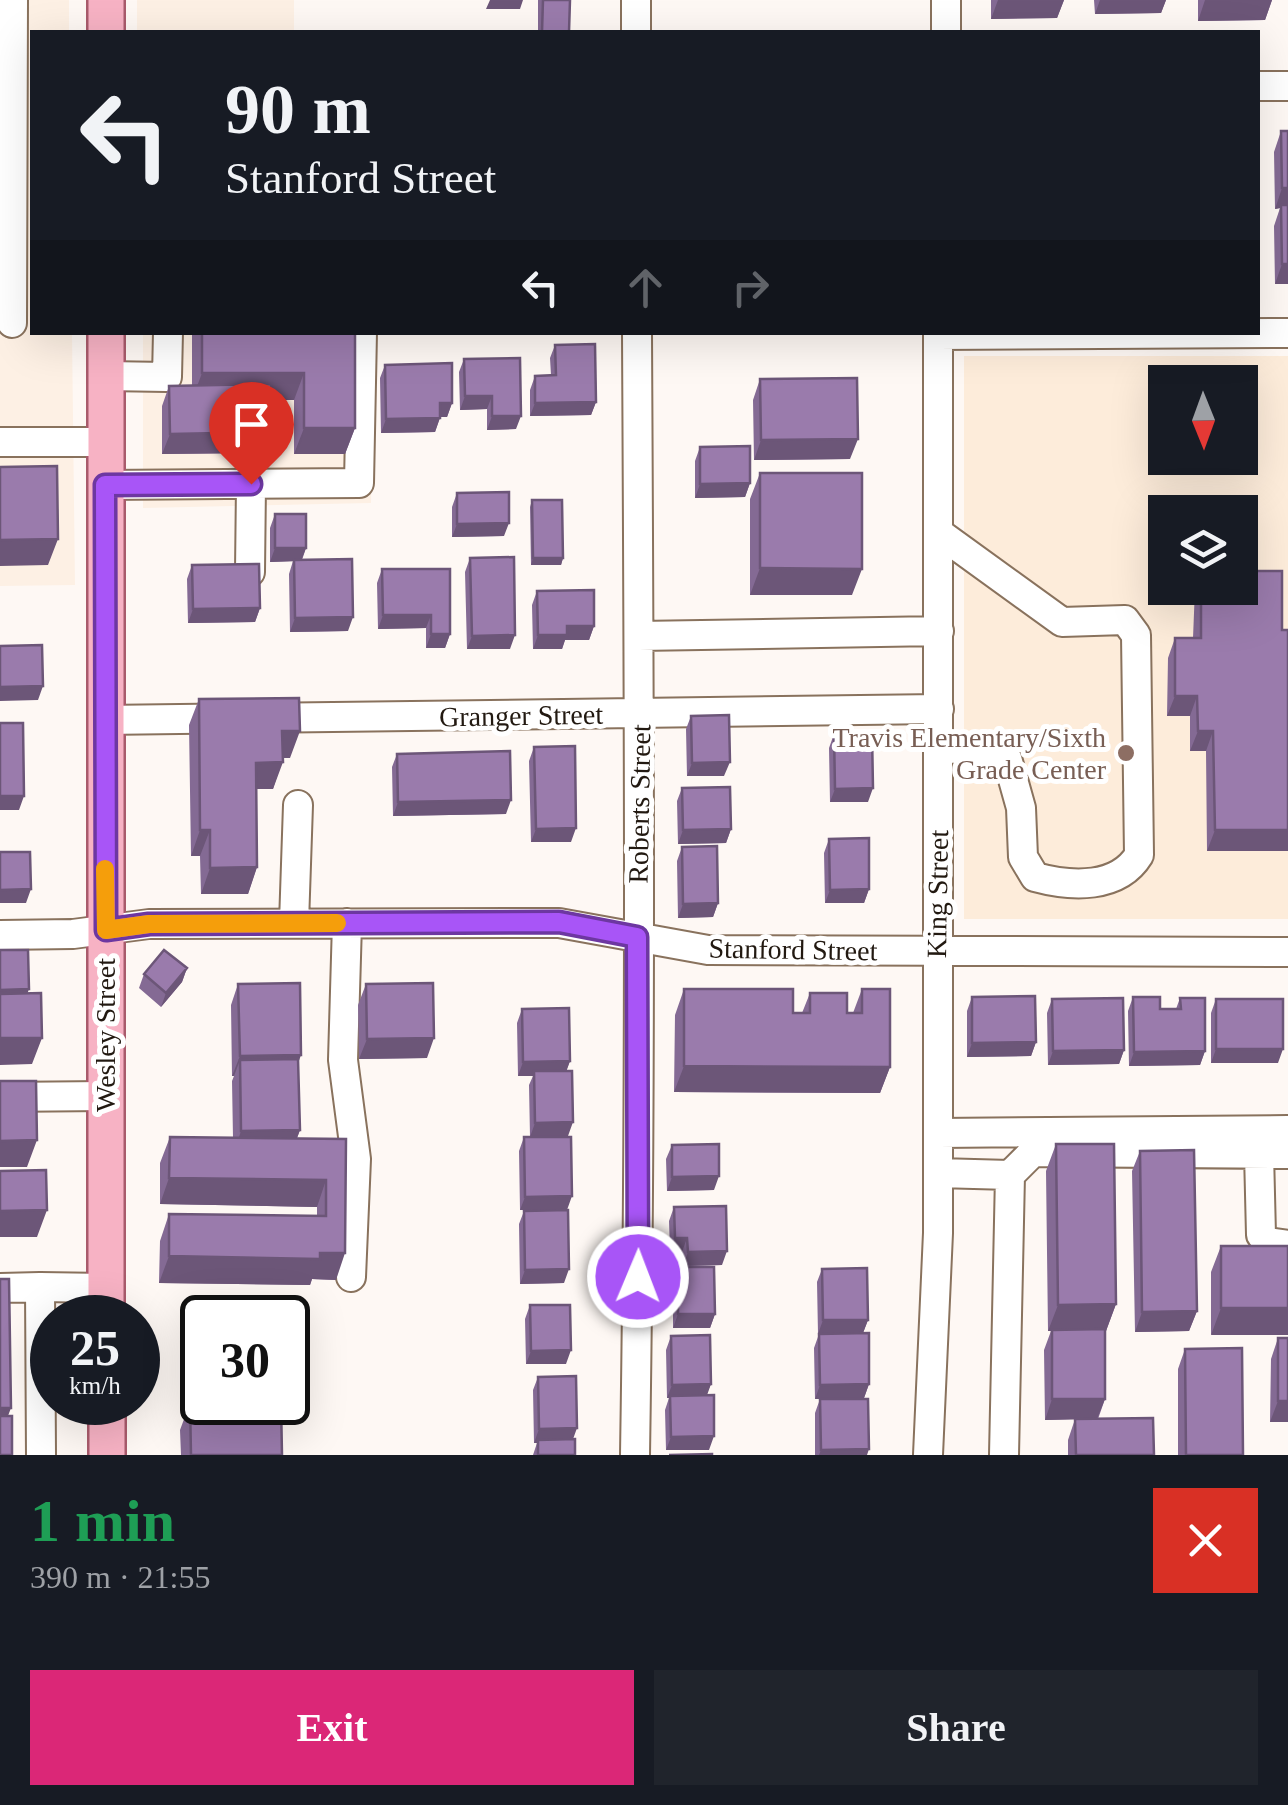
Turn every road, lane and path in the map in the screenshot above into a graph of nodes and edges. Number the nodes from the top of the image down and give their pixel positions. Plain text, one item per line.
1 (13, 0) edge
2 (106, 0) edge
3 (636, 0) edge
4 (946, 0) edge
5 (106, 30) edge
6 (636, 30) edge
7 (946, 30) edge
8 (15, 47) edge
9 (1260, 86) edge
10 (1288, 86) edge
11 (6, 110) edge
12 (6, 199) edge
13 (6, 273) edge
14 (15, 324) edge
15 (1260, 333) edge
16 (1288, 333) edge
17 (106, 335) edge
18 (168, 335) edge
19 (362, 335) edge
20 (638, 335) edge
21 (938, 335) edge
22 (106, 376) junction
23 (0, 442) edge
24 (105, 442) junction
25 (251, 484) junction
26 (105, 485) junction
27 (939, 533) junction
28 (250, 572) edge
29 (939, 630) junction
30 (639, 636) junction
31 (939, 709) junction
32 (640, 714) junction
33 (103, 720) junction
34 (938, 748) junction
35 (298, 805) dead end
36 (294, 923) junction
37 (347, 923) junction
38 (106, 930) junction
39 (0, 935) edge
40 (637, 937) junction
41 (935, 949) junction
42 (1288, 952) edge
43 (105, 1096) junction
44 (0, 1097) edge
45 (1288, 1130) edge
46 (939, 1134) junction
47 (1259, 1154) junction
48 (1288, 1154) edge
49 (938, 1173) junction
50 (1010, 1175) junction
51 (1288, 1245) edge
52 (352, 1277) dead end
53 (40, 1287) junction
54 (0, 1288) edge
55 (73, 1295) edge
56 (106, 1295) edge
57 (107, 1425) edge
58 (40, 1455) edge
59 (107, 1455) edge
60 (636, 1455) edge
61 (928, 1455) edge
62 (1004, 1455) edge

1 - 8 street
2 - 5 main road
3 - 6 street
4 - 7 street
8 - 11 street
9 - 10 street
11 - 12 street
12 - 13 street
13 - 14 street
15 - 16 street
17 - 22 main road, Wesley Street
18 - 22 street
19 - 25 street
20 - 30 street, Roberts Street
21 - 27 street, King Street
22 - 24 main road, Wesley Street
23 - 24 street
24 - 26 main road, Wesley Street
25 - 26 street
25 - 28 street
26 - 33 main road, Wesley Street
27 - 29 street, King Street
27 - 34 street
29 - 30 street
29 - 31 street, King Street
30 - 32 street, Roberts Street
31 - 32 street, Granger Street
31 - 34 street, King Street
32 - 33 street, Granger Street
32 - 40 street, Roberts Street
33 - 38 main road, Wesley Street
34 - 41 street, King Street
35 - 36 street
36 - 37 street, Stanford Street
36 - 38 street, Stanford Street
37 - 40 street, Stanford Street
37 - 52 street
38 - 39 street, Stanford Street
38 - 43 main road, Wesley Street
40 - 41 street, Stanford Street
40 - 60 street, Roberts Street
41 - 42 street, Stanford Street
41 - 46 street, King Street
43 - 44 street
43 - 56 main road, Wesley Street
45 - 46 street
46 - 49 street, King Street
47 - 48 street
47 - 50 street
47 - 51 street
49 - 50 street
49 - 61 street, King Street
50 - 62 street
53 - 54 street
53 - 55 street
53 - 58 street
57 - 59 main road

